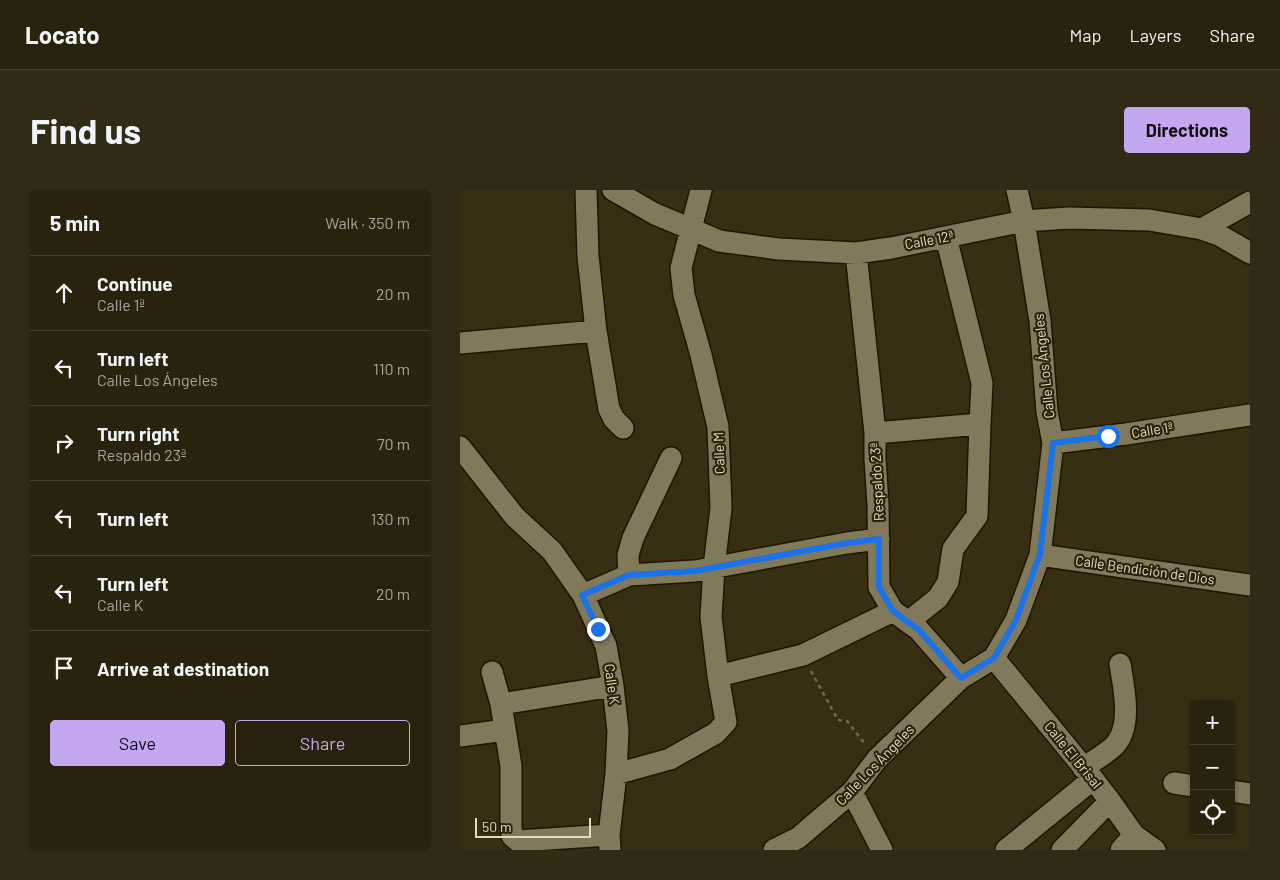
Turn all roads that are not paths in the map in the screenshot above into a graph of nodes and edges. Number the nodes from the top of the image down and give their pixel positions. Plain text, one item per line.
1 (586, 190) edge
2 (613, 190) edge
3 (701, 190) edge
4 (1017, 190) edge
5 (1250, 202) edge
6 (1024, 221) junction
7 (1202, 228) junction
8 (691, 229) junction
9 (946, 237) junction
10 (856, 253) junction
11 (1250, 253) edge
12 (596, 331) junction
13 (460, 343) edge
14 (1250, 415) edge
15 (980, 424) junction
16 (623, 428) dead end
17 (875, 432) junction
18 (1053, 443) junction
19 (460, 447) edge
20 (671, 458) dead end
21 (879, 539) junction
22 (1040, 554) junction
23 (714, 567) junction
24 (629, 575) junction
25 (1250, 586) edge
26 (582, 595) junction
27 (900, 617) junction
28 (994, 658) junction
29 (1120, 664) dead end
30 (492, 672) dead end
31 (718, 676) junction
32 (961, 678) junction
33 (613, 686) junction
34 (501, 704) junction
35 (506, 730) junction
36 (460, 736) edge
37 (1088, 773) junction
38 (616, 774) junction
39 (852, 792) junction
40 (1235, 792) edge
41 (1250, 794) edge
42 (1110, 801) junction
43 (610, 843) edge
44 (1128, 843) edge
45 (774, 850) edge
46 (882, 850) edge
47 (1006, 850) edge
48 (1062, 850) edge
49 (1155, 850) edge

1 - 12 street
2 - 8 street, Calle 12ª
3 - 8 street, Calle M
4 - 6 street, Calle Los Ángeles
5 - 7 street
6 - 7 street, Calle 12ª
6 - 9 street, Calle 12ª
6 - 18 street, Calle Los Ángeles
7 - 11 street, Calle 12ª
8 - 10 street, Calle 12ª
8 - 23 street, Calle M
9 - 10 street, Calle 12ª
9 - 15 street
10 - 17 street, Respaldo 23ª
12 - 13 street
12 - 16 street
14 - 18 street, Calle 1ª
15 - 17 street
15 - 27 street
17 - 21 street, Respaldo 23ª
18 - 22 street, Calle Los Ángeles
19 - 26 street, Calle K
20 - 24 street
21 - 23 street
21 - 27 street, Respaldo 23ª
22 - 25 street, Calle Bendición de Dios
22 - 28 street, Calle Los Ángeles
23 - 24 street
23 - 31 street, Calle M
24 - 26 street
26 - 33 street, Calle K
27 - 31 street
27 - 32 street, Respaldo 23ª
28 - 32 street, Calle Los Ángeles
28 - 37 street, Calle El Brisal
29 - 37 street
30 - 34 street
31 - 38 street, Calle M
32 - 39 street, Calle Los Ángeles
33 - 34 street
33 - 38 street, Calle K
34 - 35 street
35 - 36 street
35 - 43 street
37 - 42 street, Calle El Brisal
37 - 47 street
38 - 43 street, Calle K
39 - 45 street, Calle Los Ángeles
39 - 46 street
40 - 41 street
42 - 44 street, Calle El Brisal
42 - 48 street
44 - 49 street, Calle El Brisal

